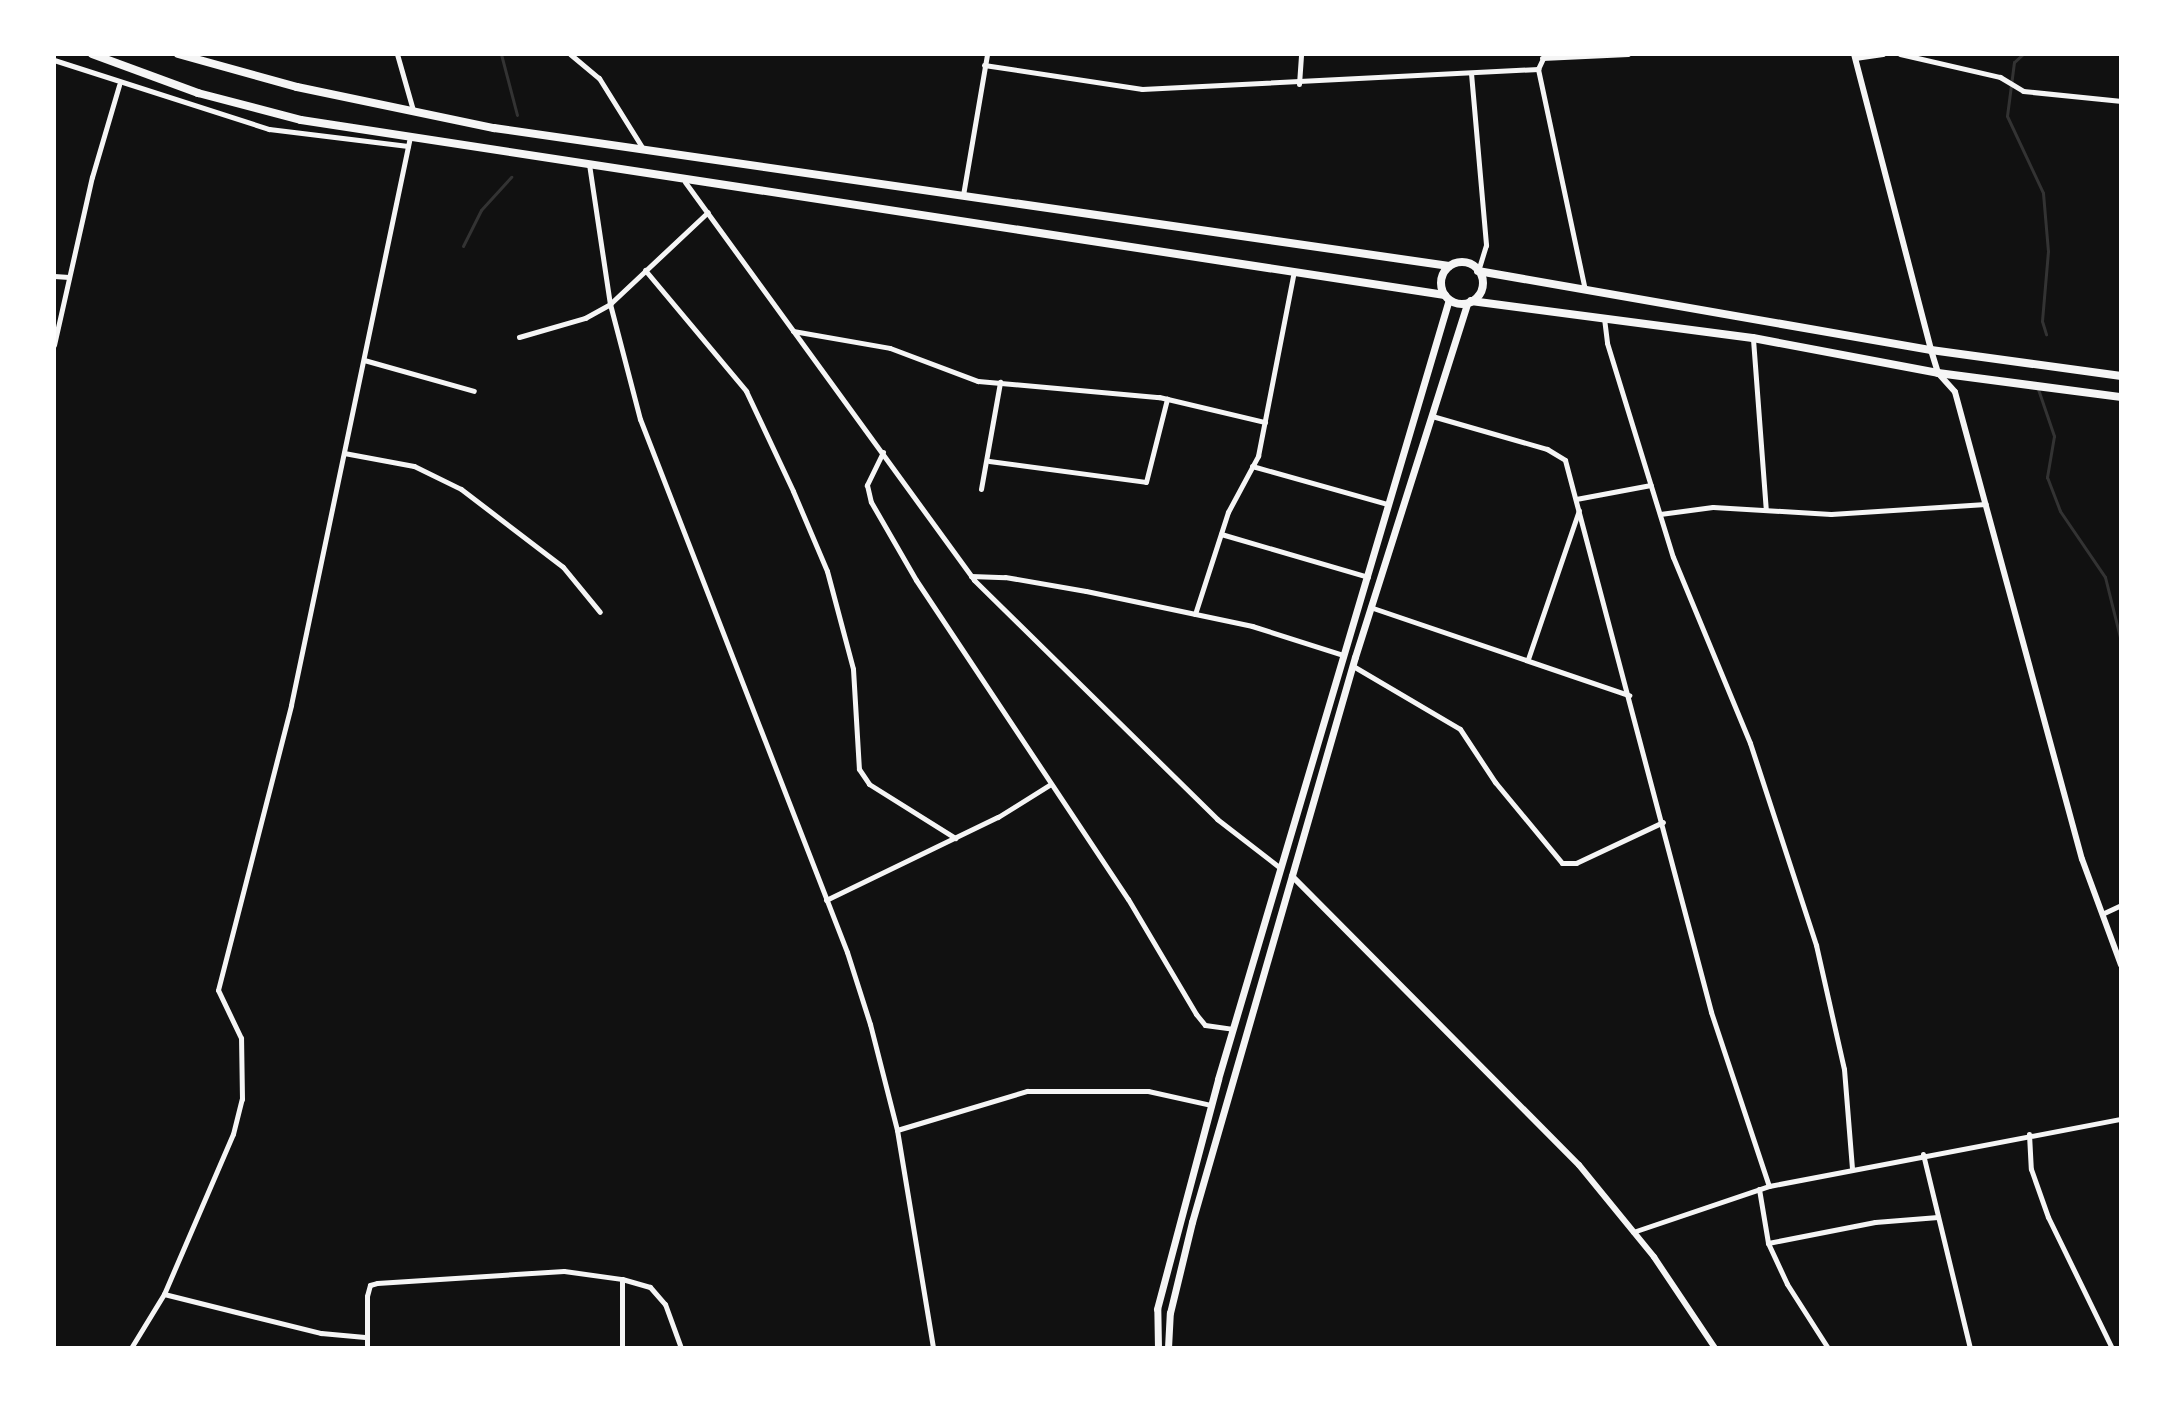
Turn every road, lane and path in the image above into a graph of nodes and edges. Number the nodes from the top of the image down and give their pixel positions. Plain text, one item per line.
1 (92, 54) edge
2 (178, 54) edge
3 (397, 54) edge
4 (570, 54) edge
5 (987, 54) edge
6 (1301, 54) edge
7 (1628, 54) edge
8 (1883, 54) edge
9 (1900, 54) edge
10 (1543, 56) edge
11 (1855, 56) edge
12 (54, 60) edge
13 (984, 65) junction
14 (1538, 69) junction
15 (1471, 73) junction
16 (1299, 84) junction
17 (119, 85) junction
18 (2121, 101) edge
19 (413, 110) junction
20 (410, 136) junction
21 (408, 146) junction
22 (642, 147) junction
23 (589, 164) junction
24 (685, 182) junction
25 (963, 196) junction
26 (708, 212) junction
27 (1449, 266) junction
28 (1294, 269) junction
29 (645, 270) junction
30 (1478, 271) junction
31 (54, 276) edge
32 (69, 277) junction
33 (1585, 292) junction
34 (1447, 297) junction
35 (1469, 302) junction
36 (610, 304) junction
37 (1604, 318) junction
38 (793, 331) junction
39 (519, 337) dead end
40 (1753, 338) junction
41 (54, 345) edge
42 (1931, 350) junction
43 (363, 360) junction
44 (1938, 373) junction
45 (2121, 376) edge
46 (1000, 382) junction
47 (474, 391) dead end
48 (2121, 397) edge
49 (1167, 399) junction
50 (1431, 416) junction
51 (1265, 422) junction
52 (883, 452) junction
53 (343, 453) junction
54 (989, 461) junction
55 (1252, 466) junction
56 (1651, 485) junction
57 (981, 489) dead end
58 (1576, 499) junction
59 (1387, 504) junction
60 (1986, 504) junction
61 (1579, 509) junction
62 (1766, 510) junction
63 (1660, 514) junction
64 (1221, 534) junction
65 (971, 576) junction
66 (1368, 577) junction
67 (1370, 607) junction
68 (600, 612) dead end
69 (1195, 614) junction
70 (1344, 656) junction
71 (1528, 659) junction
72 (1352, 665) junction
73 (1630, 695) junction
74 (1051, 784) junction
75 (1663, 822) junction
76 (955, 838) junction
77 (1279, 867) junction
78 (1292, 876) junction
79 (826, 900) junction
80 (2121, 905) edge
81 (2104, 913) junction
82 (2121, 965) edge
83 (1233, 1029) junction
84 (1211, 1105) junction
85 (2121, 1119) edge
86 (897, 1130) junction
87 (2029, 1134) junction
88 (1923, 1154) junction
89 (1852, 1168) junction
90 (1769, 1186) junction
91 (1759, 1189) junction
92 (1938, 1217) junction
93 (1633, 1232) junction
94 (1768, 1243) junction
95 (622, 1279) junction
96 (164, 1294) junction
97 (365, 1337) junction
98 (131, 1348) edge
99 (367, 1348) edge
100 (622, 1348) edge
101 (681, 1348) edge
102 (933, 1348) edge
103 (1158, 1348) edge
104 (1168, 1348) edge
105 (1715, 1348) edge
106 (1828, 1348) edge
107 (1970, 1348) edge
108 (2112, 1348) edge

1 - 20 highway
2 - 19 highway
3 - 19 street
4 - 22 street
5 - 13 street
6 - 16 street
7 - 10 street
8 - 11 street
9 - 18 street
10 - 14 street
11 - 42 street
12 - 17 street
13 - 16 street
13 - 25 street
14 - 15 street
14 - 33 street
15 - 16 street
15 - 30 street
17 - 21 street
17 - 32 street
19 - 22 highway
20 - 21 street
20 - 23 highway
21 - 43 street
22 - 25 highway
23 - 24 highway
23 - 36 street
24 - 26 street
24 - 28 highway
25 - 27 highway
26 - 29 street
26 - 38 street
27 - 30 highway
27 - 34 highway
28 - 34 highway
28 - 51 street
29 - 36 street
29 - 76 street
30 - 33 highway
30 - 35 highway
31 - 32 street
32 - 41 street
33 - 42 highway
34 - 35 highway
34 - 59 main road
35 - 37 highway
35 - 50 main road
36 - 39 street
36 - 79 street
37 - 40 highway
37 - 56 street
38 - 46 street
38 - 52 street
40 - 44 highway
40 - 62 street
42 - 44 street
42 - 45 highway
43 - 47 street
43 - 53 street
44 - 48 highway
44 - 60 street
46 - 49 street
46 - 54 street
49 - 51 street
49 - 54 street
50 - 58 street
50 - 67 main road
51 - 55 street
52 - 65 street
52 - 74 street
53 - 68 street
53 - 96 street
54 - 57 street
55 - 59 street
55 - 64 street
56 - 58 street
56 - 63 street
58 - 61 street
59 - 66 main road
60 - 62 street
60 - 81 street
61 - 71 street
61 - 73 street
62 - 63 street
63 - 89 street
64 - 66 street
64 - 69 street
65 - 69 street
65 - 77 street
66 - 70 main road
67 - 71 street
67 - 72 main road
69 - 70 street
70 - 77 main road
71 - 73 street
72 - 75 street
72 - 78 main road
73 - 75 street
74 - 76 street
74 - 83 street
75 - 90 street
76 - 79 street
77 - 83 main road
78 - 93 street
78 - 104 main road
79 - 86 street
80 - 81 street
81 - 82 street
83 - 84 main road
84 - 86 street
84 - 103 main road
85 - 87 street
86 - 102 street
87 - 88 street
87 - 108 street
88 - 89 street
88 - 92 street
89 - 90 street
90 - 91 street
91 - 93 street
91 - 94 street
92 - 94 street
92 - 107 street
93 - 105 street
94 - 106 street
95 - 97 street
95 - 100 street
95 - 101 street
96 - 97 street
96 - 98 street
97 - 99 street

